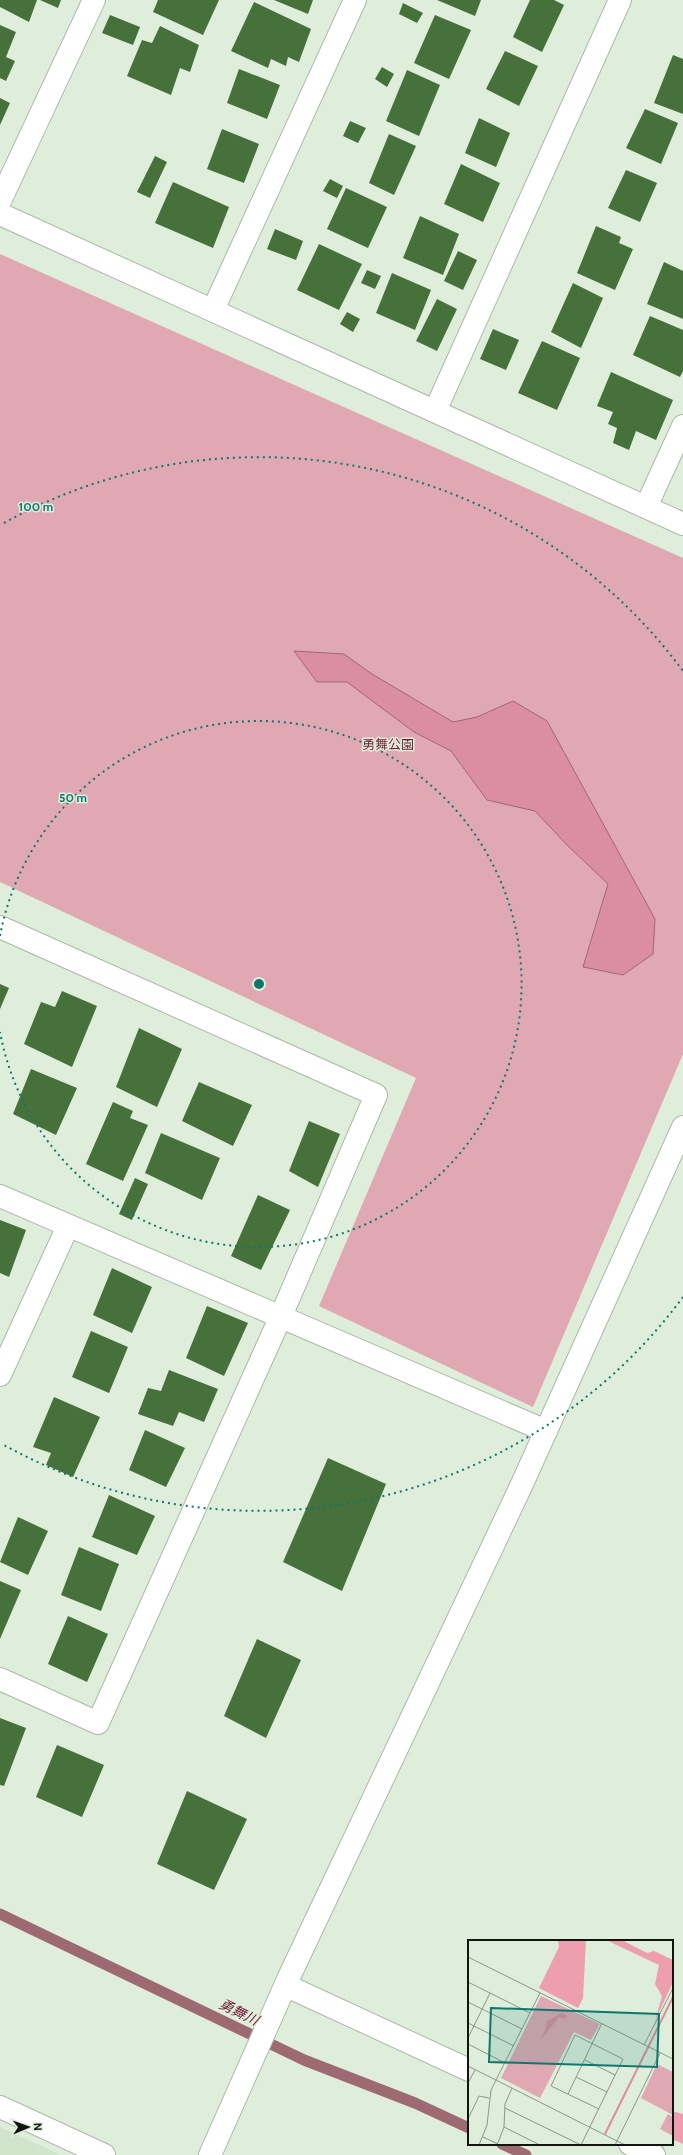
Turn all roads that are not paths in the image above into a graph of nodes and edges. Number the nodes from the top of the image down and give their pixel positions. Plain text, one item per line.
1 (94, 0) edge
2 (355, 0) edge
3 (620, 0) edge
4 (0, 201) edge
5 (0, 214) edge
6 (213, 310) junction
7 (435, 411) junction
8 (683, 426) edge
9 (646, 507) junction
10 (683, 524) edge
11 (0, 927) edge
12 (683, 1127) edge
13 (0, 1196) edge
14 (68, 1226) junction
15 (281, 1316) junction
16 (0, 1375) edge
17 (546, 1431) junction
18 (0, 1679) edge
19 (287, 1986) junction
20 (468, 2070) edge
21 (0, 2107) edge
22 (632, 2145) edge
23 (104, 2155) edge
24 (210, 2155) edge
25 (654, 2155) edge

1 - 4 street
2 - 6 street
3 - 7 street
5 - 6 street
6 - 7 street
7 - 9 street
8 - 9 street
9 - 10 street
11 - 15 street
12 - 17 street
13 - 14 street
14 - 15 street
14 - 16 street
15 - 17 street
15 - 18 street
17 - 19 street
19 - 20 street
19 - 24 street
21 - 23 street
22 - 25 street

